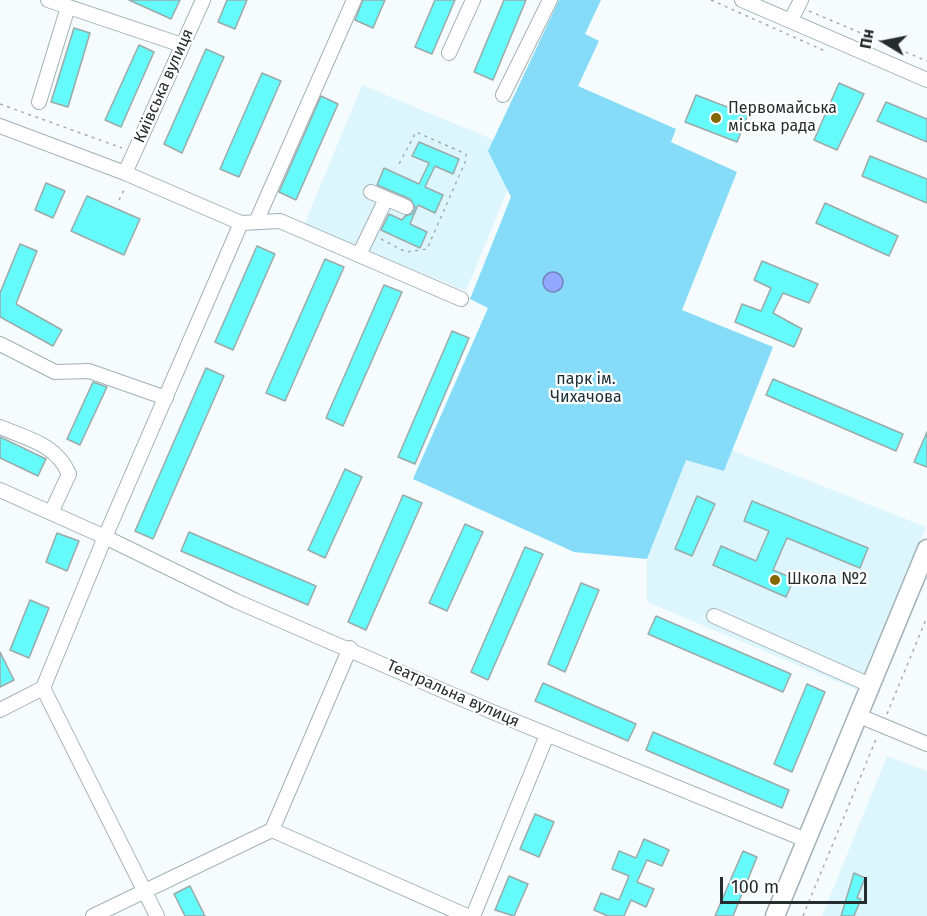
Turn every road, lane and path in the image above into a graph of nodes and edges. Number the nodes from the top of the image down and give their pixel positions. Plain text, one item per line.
1 (48, 0) edge
2 (203, 0) edge
3 (354, 0) edge
4 (473, 0) edge
5 (550, 0) edge
6 (711, 0) edge
7 (749, 1) edge
8 (799, 3) edge
9 (68, 7) junction
10 (791, 20) junction
11 (182, 45) junction
12 (825, 51) dead end
13 (449, 53) dead end
14 (927, 61) edge
15 (927, 80) edge
16 (503, 95) dead end
17 (39, 102) dead end
18 (0, 104) edge
19 (0, 126) edge
20 (134, 153) junction
21 (399, 164) dead end
22 (128, 174) junction
23 (370, 192) dead end
24 (386, 199) junction
25 (119, 200) dead end
26 (405, 207) dead end
27 (248, 223) junction
28 (369, 234) junction
29 (359, 255) junction
30 (461, 299) dead end
31 (0, 344) edge
32 (166, 398) junction
33 (0, 427) edge
34 (0, 490) edge
35 (51, 513) junction
36 (105, 537) junction
37 (927, 549) edge
38 (714, 616) dead end
39 (927, 617) edge
40 (350, 648) junction
41 (870, 685) junction
42 (43, 688) junction
43 (0, 710) edge
44 (857, 715) junction
45 (882, 725) junction
46 (547, 735) junction
47 (927, 744) edge
48 (272, 830) junction
49 (806, 840) junction
50 (144, 890) junction
51 (93, 916) edge
52 (157, 916) edge
53 (467, 916) edge
54 (472, 916) edge
55 (775, 916) edge
56 (803, 916) edge

1 - 9 street
2 - 11 street, Київська вулиця
3 - 27 street
4 - 13 street
5 - 16 street
6 - 12 path
7 - 10 street
8 - 10 street
8 - 14 path
9 - 11 street
9 - 17 street
10 - 15 street
11 - 20 street, Київська вулиця
18 - 20 path
19 - 22 street
20 - 22 street, Київська вулиця
21 - 28 path
22 - 25 path
22 - 27 street
23 - 24 street
24 - 26 street
24 - 28 street
27 - 29 street
27 - 32 street
28 - 29 street
29 - 30 street
31 - 32 street
32 - 36 street
33 - 35 street
34 - 35 street, Театральна вулиця
35 - 36 street, Театральна вулиця
36 - 40 street, Театральна вулиця
36 - 42 street
37 - 41 main road
38 - 41 street
39 - 45 path
40 - 46 street, Театральна вулиця
40 - 48 street
41 - 44 main road
42 - 43 street
42 - 50 street
44 - 45 street
44 - 49 main road
45 - 47 street
45 - 56 path
46 - 49 street, Театральна вулиця
46 - 54 street
48 - 50 street
48 - 53 street
49 - 55 main road
50 - 51 street
50 - 52 street

